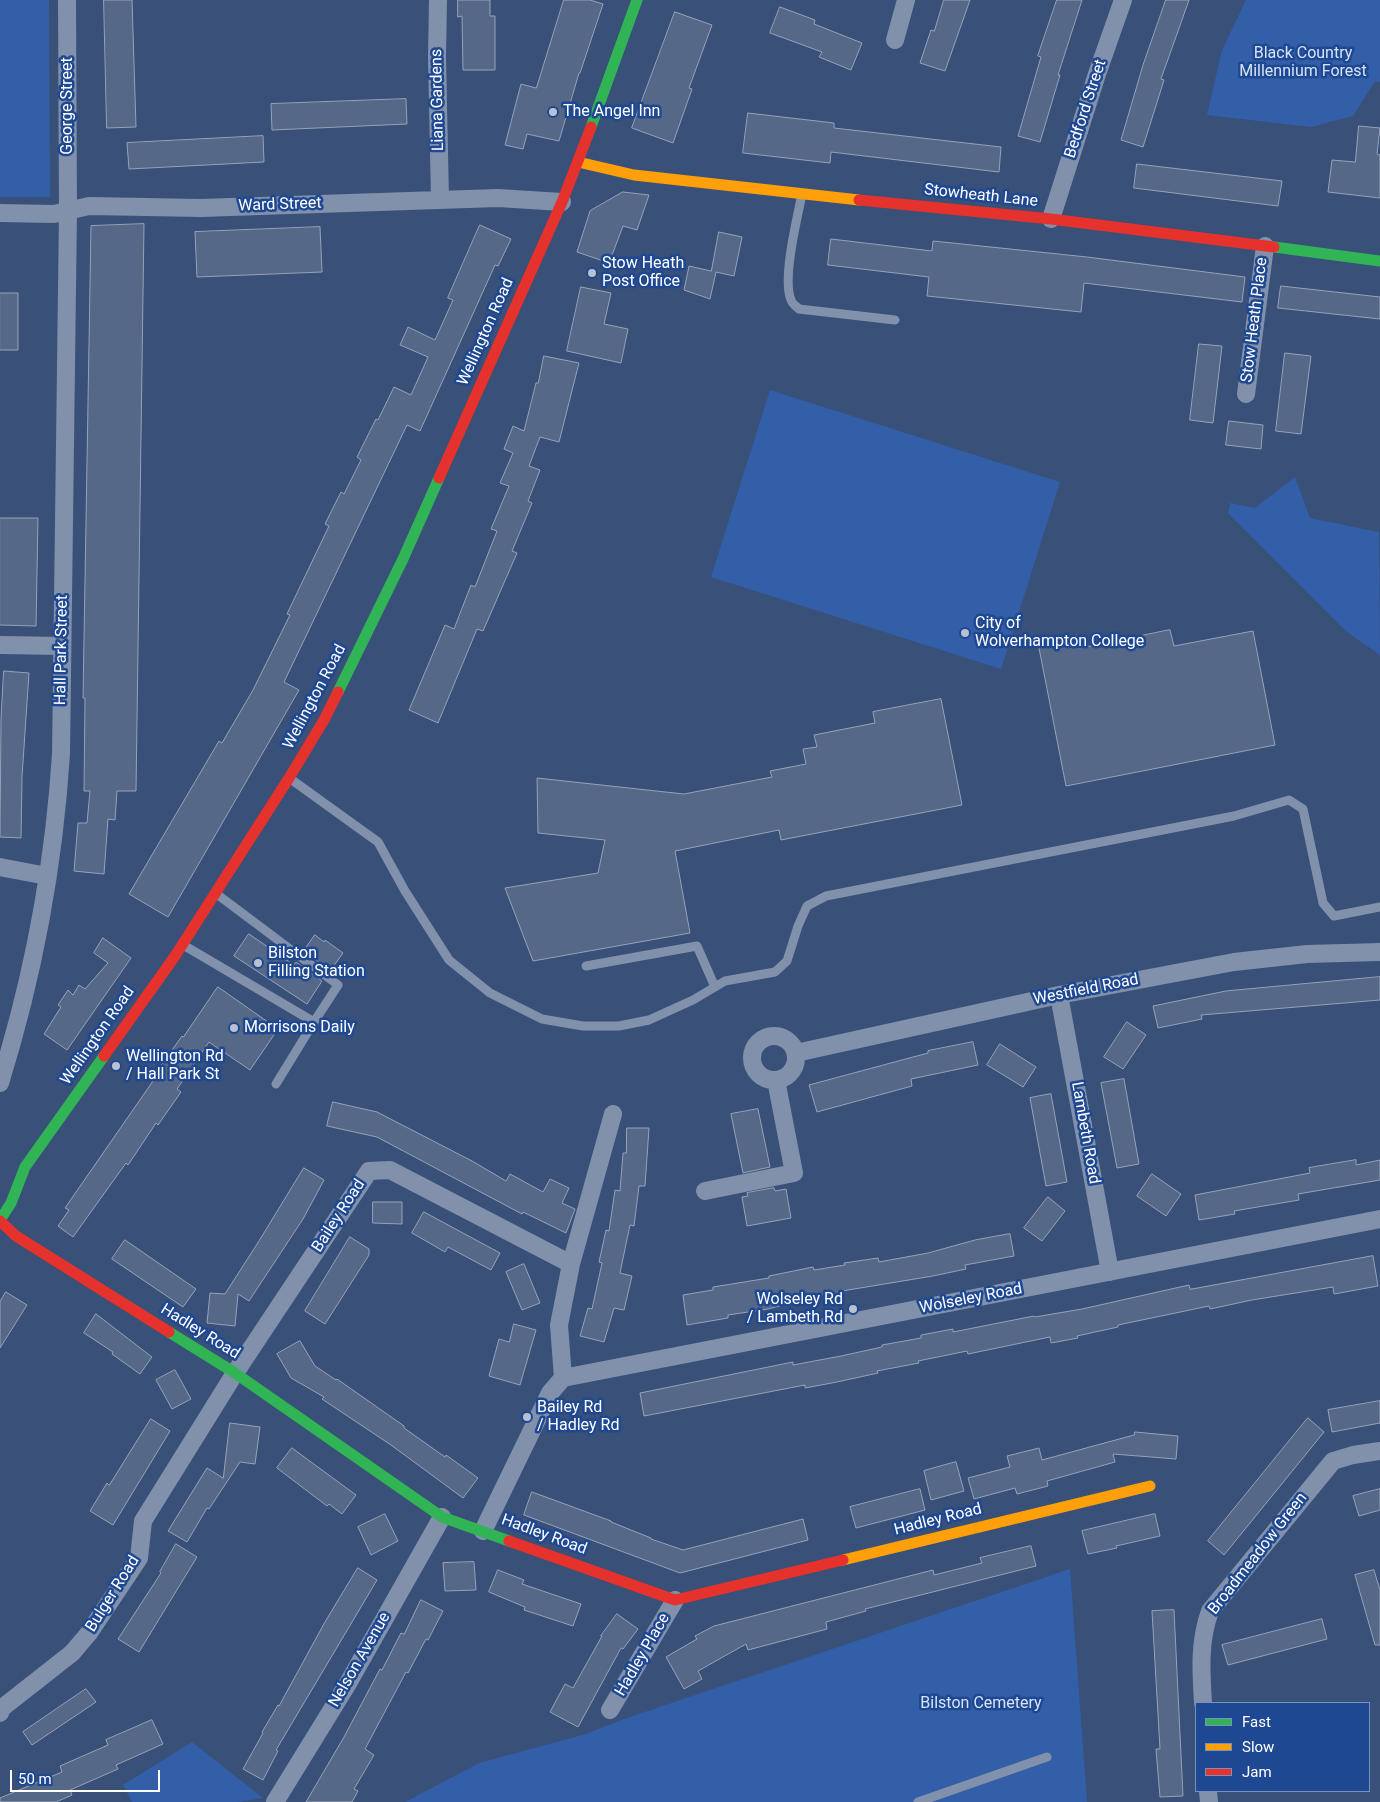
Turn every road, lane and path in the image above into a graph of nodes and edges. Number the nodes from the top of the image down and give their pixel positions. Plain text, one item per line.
1 (67, 0) edge
2 (438, 0) edge
3 (637, 0) edge
4 (906, 0) edge
5 (1123, 0) edge
6 (895, 40) dead end
7 (578, 162) junction
8 (802, 194) junction
9 (440, 200) junction
10 (562, 202) junction
11 (68, 211) junction
12 (0, 213) edge
13 (1051, 220) junction
14 (1265, 246) junction
15 (1380, 261) edge
16 (895, 320) dead end
17 (1246, 394) dead end
18 (0, 645) edge
19 (62, 646) junction
20 (289, 778) junction
21 (0, 867) edge
22 (47, 876) junction
23 (216, 893) junction
24 (1380, 907) edge
25 (182, 945) junction
26 (1380, 952) edge
27 (586, 966) dead end
28 (715, 987) junction
29 (1059, 995) junction
30 (314, 1022) junction
31 (796, 1053) junction
32 (776, 1080) junction
33 (0, 1083) edge
34 (276, 1084) dead end
35 (613, 1114) dead end
36 (25, 1167) junction
37 (8, 1171) dead end
38 (705, 1192) dead end
39 (0, 1194) edge
40 (11, 1203) junction
41 (1380, 1219) edge
42 (0, 1221) edge
43 (571, 1264) junction
44 (1110, 1272) junction
45 (236, 1373) junction
46 (563, 1378) junction
47 (1380, 1451) edge
48 (1150, 1486) dead end
49 (442, 1517) junction
50 (483, 1531) junction
51 (676, 1600) junction
52 (1203, 1702) edge
53 (610, 1710) dead end
54 (0, 1713) edge
55 (1047, 1757) dead end
56 (275, 1802) edge
57 (918, 1802) edge

1 - 11 street, George Street
2 - 9 street, Liana Gardens
3 - 7 main road, Wellington Road
4 - 6 street
5 - 13 street, Bedford Street
7 - 8 main road, Stowheath Lane
7 - 10 main road, Wellington Road
8 - 13 main road, Stowheath Lane
8 - 16 lane
9 - 10 street, Ward Street
9 - 11 street, Ward Street
10 - 20 main road, Wellington Road
11 - 12 street, Ward Street
11 - 19 street, Hall Park Street
13 - 14 main road, Stowheath Lane
14 - 15 main road, Stowheath Lane
14 - 17 street, Stow Heath Place
18 - 19 street
19 - 22 street, Hall Park Street
20 - 23 main road, Wellington Road
20 - 28 lane
21 - 22 street
22 - 33 street, Hall Park Street
23 - 25 main road, Wellington Road
23 - 30 lane
24 - 28 lane
25 - 30 lane
25 - 36 main road, Wellington Road
26 - 29 street, Westfield Road
27 - 28 lane
29 - 31 street, Westfield Road
29 - 44 street, Lambeth Road
30 - 34 lane
31 - 32 street
31 - 32 street
32 - 38 street
35 - 43 street
36 - 37 main road
36 - 40 main road, Wellington Road
39 - 40 main road
40 - 42 main road, Wellington Road
41 - 44 street, Wolseley Road
42 - 45 main road, Hadley Road
43 - 45 street, Bailey Road
43 - 46 street
44 - 46 street, Wolseley Road
45 - 49 main road, Hadley Road
45 - 54 street, Bulger Road
46 - 50 street
47 - 52 street, Broadmeadow Green
48 - 51 main road, Hadley Road
49 - 50 main road, Hadley Road
49 - 56 street, Nelson Avenue
50 - 51 main road, Hadley Road
51 - 53 street, Hadley Place
55 - 57 lane

